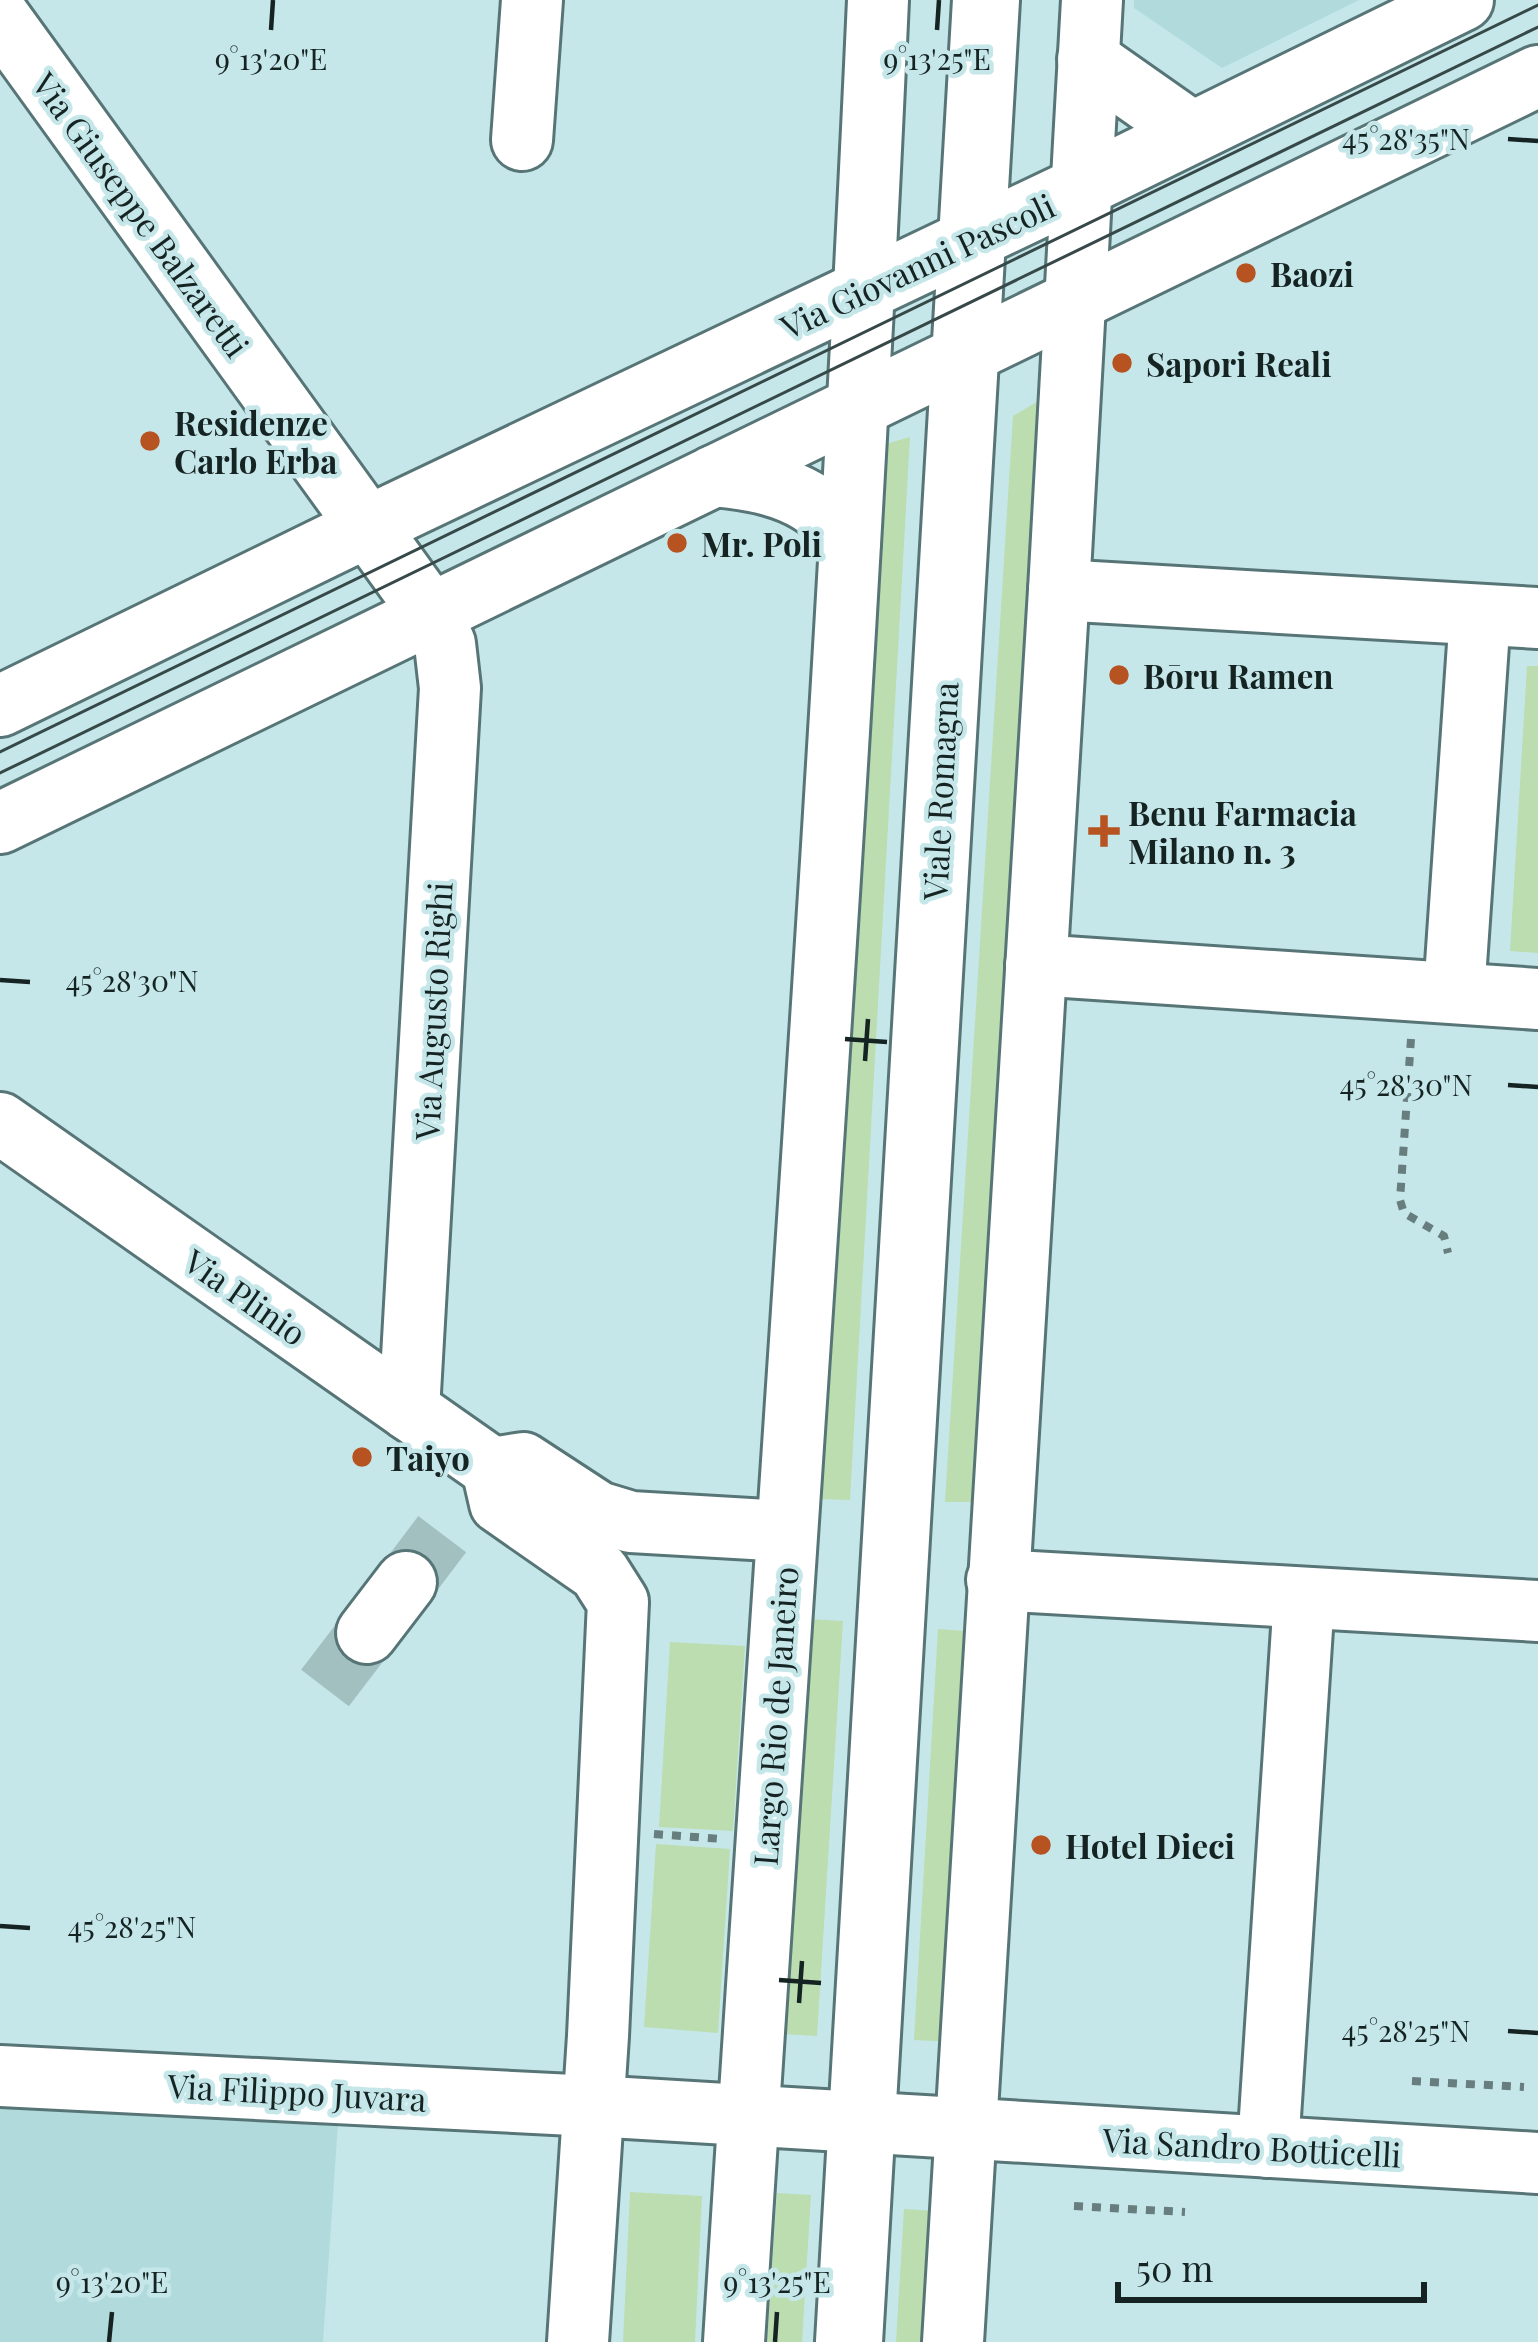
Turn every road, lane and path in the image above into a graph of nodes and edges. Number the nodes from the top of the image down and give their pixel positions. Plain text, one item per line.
1 (532, 0) edge
2 (878, 0) edge
3 (986, 0) edge
4 (1092, 0) edge
5 (1463, 0) edge
6 (0, 18) edge
7 (1088, 58) junction
8 (1538, 76) edge
9 (1192, 132) junction
10 (522, 140) dead end
11 (1082, 187) junction
12 (972, 239) junction
13 (865, 290) junction
14 (1076, 299) junction
15 (965, 353) junction
16 (858, 405) junction
17 (714, 476) junction
18 (369, 526) junction
19 (850, 542) junction
20 (1060, 590) junction
21 (431, 614) junction
22 (1509, 616) edge
23 (0, 706) edge
24 (0, 823) edge
25 (1036, 965) junction
26 (1434, 991) junction
27 (1538, 999) edge
28 (0, 1124) edge
29 (1448, 1253) dead end
30 (409, 1410) junction
31 (491, 1468) junction
32 (568, 1492) junction
33 (456, 1516) tunnel mouth
34 (763, 1548) junction
35 (578, 1556) junction
36 (640, 1558) junction
37 (998, 1580) junction
38 (406, 1582) tunnel mouth
39 (1304, 1598) junction
40 (1538, 1611) edge
41 (368, 1633) tunnel mouth
42 (646, 1834) dead end
43 (740, 1840) dead end
44 (0, 2076) edge
45 (1412, 2081) dead end
46 (1524, 2087) dead end
47 (593, 2106) junction
48 (748, 2115) junction
49 (861, 2122) junction
50 (966, 2129) junction
51 (1268, 2147) junction
52 (1538, 2163) edge
53 (1074, 2206) dead end
54 (1185, 2212) dead end
55 (578, 2342) edge
56 (734, 2342) edge
57 (849, 2342) edge
58 (953, 2342) edge

1 - 10 street
2 - 13 street
3 - 12 main road, Viale Romagna
4 - 7 street
5 - 9 street, Via Giovanni Pascoli
6 - 18 street, Via Giuseppe Balzaretti
7 - 9 street
7 - 11 street
8 - 14 street
9 - 11 street, Via Giovanni Pascoli
11 - 12 street, Via Giovanni Pascoli
11 - 14 street
12 - 13 street, Via Giovanni Pascoli
12 - 15 main road, Viale Romagna
13 - 16 street
13 - 18 street, Via Giovanni Pascoli
14 - 15 street
14 - 20 street
15 - 16 street
15 - 49 main road, Viale Romagna
16 - 17 street
16 - 19 street
17 - 19 street
17 - 21 street
18 - 21 street
18 - 23 street, Via Giovanni Pascoli
19 - 34 street
20 - 22 street
20 - 25 street
21 - 24 street
21 - 30 street, Via Augusto Righi
22 - 26 street
25 - 26 street
25 - 37 street
26 - 27 street
26 - 29 path
28 - 30 street, Via Plinio
30 - 31 street, Via Plinio
31 - 32 street, Largo Rio de Janeiro
31 - 33 street
31 - 35 street
32 - 34 street, Largo Rio de Janeiro
32 - 36 street
34 - 36 street
34 - 48 street, Largo Rio de Janeiro
35 - 36 street
35 - 47 street
37 - 39 street
37 - 50 street
38 - 41 street
39 - 40 street
39 - 51 street
42 - 43 path
44 - 47 street, Via Filippo Juvara
45 - 46 path
47 - 48 street
47 - 55 street
48 - 49 street
48 - 56 street, Largo Rio de Janeiro
49 - 50 street
49 - 57 main road
50 - 51 street, Via Sandro Botticelli
50 - 58 street
51 - 52 street, Via Sandro Botticelli
53 - 54 path

